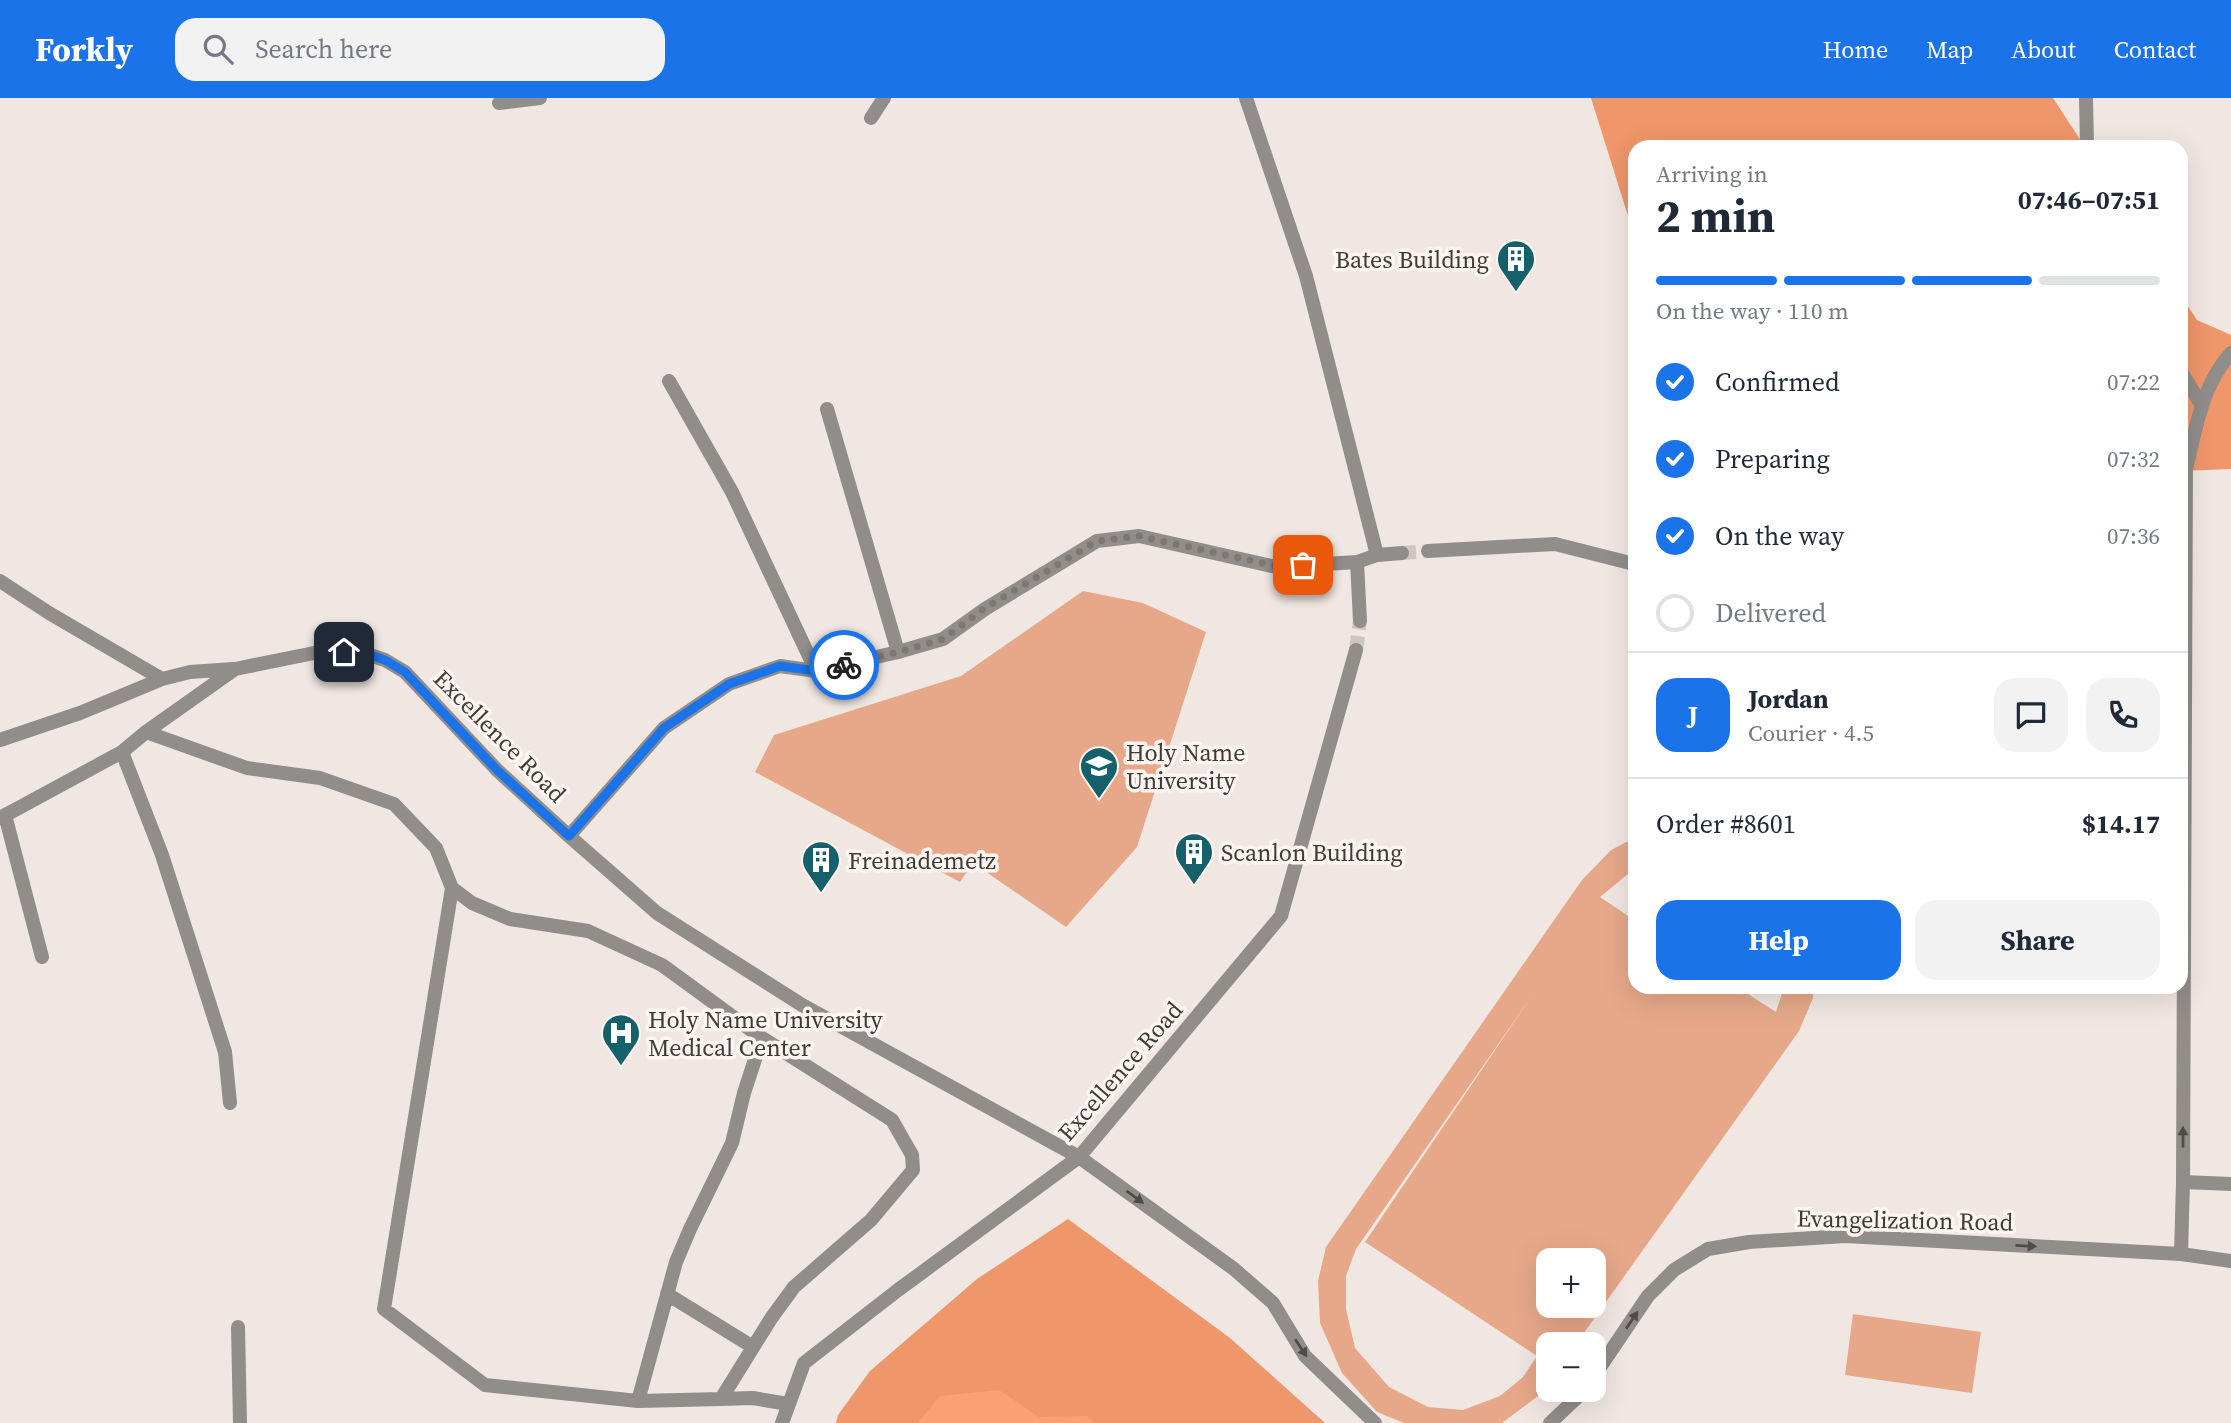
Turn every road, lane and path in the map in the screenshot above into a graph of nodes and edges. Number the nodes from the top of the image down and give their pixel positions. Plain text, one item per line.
1 (540, 98) edge
2 (884, 98) edge
3 (1246, 98) edge
4 (2086, 98) edge
5 (499, 103) dead end
6 (871, 118) dead end
7 (2087, 140) edge
8 (2231, 353) edge
9 (669, 381) dead end
10 (2188, 383) edge
11 (2201, 404) junction
12 (827, 409) dead end
13 (2188, 460) edge
14 (1428, 551) tunnel mouth
15 (1402, 553) tunnel mouth
16 (1377, 555) junction
17 (1357, 562) junction
18 (1628, 562) edge
19 (0, 581) edge
20 (1360, 621) tunnel mouth
21 (1356, 650) tunnel mouth
22 (898, 652) junction
23 (234, 669) junction
24 (816, 671) junction
25 (162, 679) junction
26 (146, 732) junction
27 (0, 740) edge
28 (122, 751) junction
29 (2, 817) edge
30 (569, 836) junction
31 (452, 888) junction
32 (42, 957) dead end
33 (2183, 994) edge
34 (762, 1038) junction
35 (230, 1103) dead end
36 (1079, 1157) junction
37 (2183, 1182) junction
38 (2231, 1184) edge
39 (2181, 1254) junction
40 (2231, 1261) edge
41 (667, 1294) junction
42 (238, 1327) dead end
43 (753, 1347) junction
44 (1606, 1358) edge
45 (721, 1399) junction
46 (638, 1401) junction
47 (1572, 1402) edge
48 (788, 1404) junction
49 (240, 1423) edge
50 (782, 1423) edge
51 (1375, 1423) edge
52 (1550, 1423) edge

1 - 5 street
2 - 6 street
3 - 16 street
4 - 7 street
8 - 11 street
9 - 24 street
10 - 11 street
11 - 13 street
12 - 22 street
14 - 18 street
15 - 16 street
16 - 17 street
17 - 20 street
17 - 22 street
19 - 25 street
21 - 36 street, Excellence Road
22 - 24 street
23 - 25 street, Excellence Road
23 - 26 street
23 - 30 street, Excellence Road
24 - 30 street
25 - 27 street, Excellence Road
26 - 28 street
26 - 31 street
28 - 29 street
28 - 35 street
29 - 32 street
30 - 36 street, Excellence Road
31 - 34 street
31 - 46 street
37 -> 33 street
34 - 41 street
34 - 43 street
36 - 48 street, Excellence Road
36 -> 51 street
37 - 38 street
37 - 39 street
39 - 40 street, Evangelization Road
44 -> 39 street, Evangelization Road
41 - 43 street
41 - 46 street
42 - 49 street
43 - 45 street
45 - 46 street
45 - 48 street
47 - 52 street
48 - 50 street, Excellence Road

